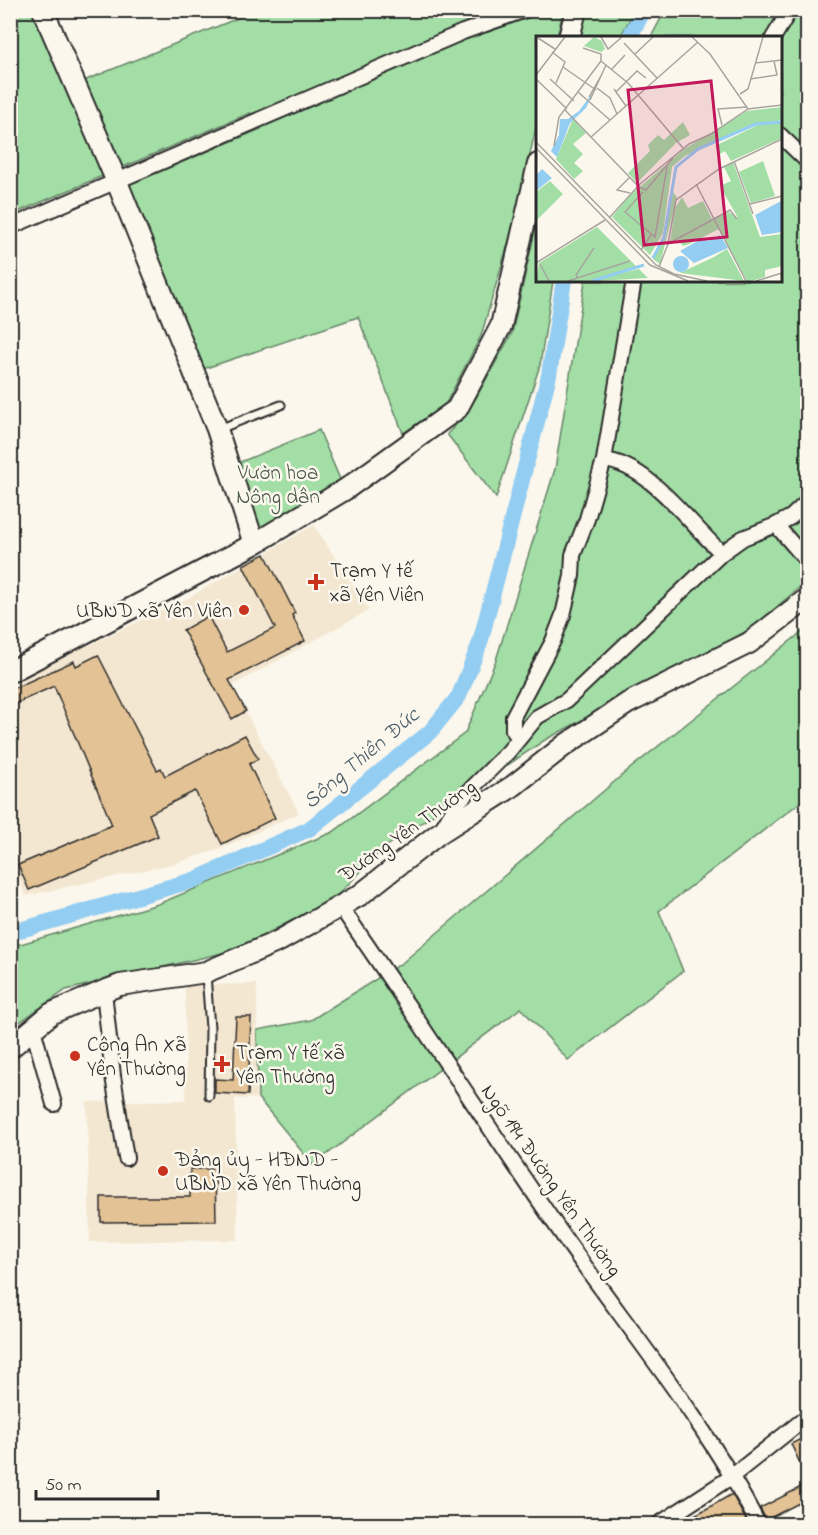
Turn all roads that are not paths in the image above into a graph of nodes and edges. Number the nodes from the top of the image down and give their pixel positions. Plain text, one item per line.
1 (43, 10) edge
2 (525, 10) edge
3 (576, 10) edge
4 (789, 10) edge
5 (570, 36) edge
6 (774, 36) edge
7 (782, 137) edge
8 (807, 162) edge
9 (536, 168) edge
10 (117, 182) junction
11 (10, 227) edge
12 (634, 282) edge
13 (281, 405) dead end
14 (217, 429) junction
15 (604, 460) junction
16 (807, 501) edge
17 (776, 525) junction
18 (254, 544) junction
19 (722, 553) junction
20 (807, 562) edge
21 (807, 598) edge
22 (10, 672) edge
23 (518, 737) junction
24 (438, 834) junction
25 (340, 906) junction
26 (206, 972) junction
27 (104, 991) junction
28 (33, 1029) junction
29 (10, 1048) edge
30 (209, 1096) dead end
31 (54, 1104) dead end
32 (126, 1158) dead end
33 (807, 1416) edge
34 (730, 1477) junction
35 (659, 1524) edge
36 (758, 1524) edge

1 - 10 street
2 - 10 street
3 - 5 street
4 - 6 street
7 - 8 street
9 - 18 street
10 - 11 street
10 - 14 street
12 - 15 street
13 - 14 lane
14 - 18 street
15 - 19 street
15 - 23 street
16 - 17 street
17 - 19 street
17 - 20 street
18 - 22 street
19 - 23 street
21 - 24 street, Đường Yên Thường
23 - 24 street
24 - 25 street, Đường Yên Thường
25 - 26 street, Đường Yên Thường
25 - 34 street, Ngõ 194 Đường Yên Thường
26 - 27 street, Đường Yên Thường
26 - 30 lane
27 - 28 street, Đường Yên Thường
27 - 32 street
28 - 29 street, Đường Yên Thường
28 - 31 street
33 - 34 street
34 - 35 street
34 - 36 street, Ngõ 194 Đường Yên Thường

